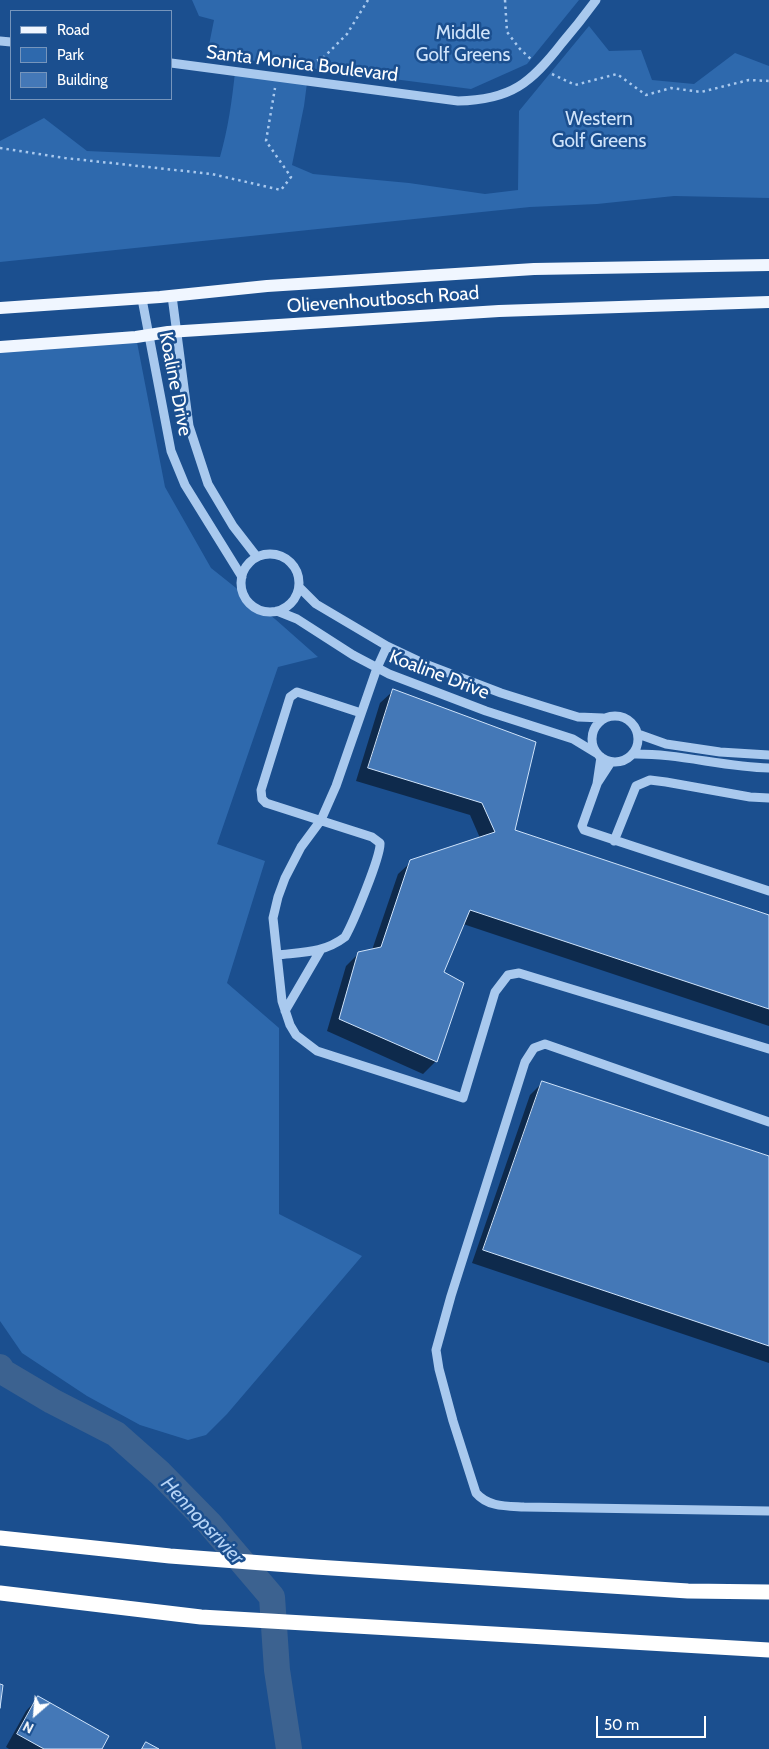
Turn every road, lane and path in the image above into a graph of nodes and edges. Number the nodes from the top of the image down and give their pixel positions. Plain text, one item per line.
1 (368, 0) edge
2 (505, 0) edge
3 (596, 0) edge
4 (172, 63) edge
5 (542, 69) junction
6 (276, 77) junction
7 (769, 81) edge
8 (0, 148) edge
9 (769, 265) edge
10 (172, 296) junction
11 (142, 299) junction
12 (769, 302) edge
13 (0, 308) edge
14 (176, 332) junction
15 (148, 335) junction
16 (0, 347) edge
17 (257, 556) junction
18 (242, 578) junction
19 (299, 587) junction
20 (277, 611) junction
21 (387, 646) junction
22 (377, 668) junction
23 (361, 713) junction
24 (603, 718) junction
25 (638, 734) junction
26 (632, 754) junction
27 (769, 754) edge
28 (598, 755) junction
29 (611, 762) junction
30 (769, 768) edge
31 (597, 784) junction
32 (769, 798) edge
33 (321, 820) junction
34 (614, 841) junction
35 (769, 891) edge
36 (320, 951) junction
37 (277, 955) junction
38 (285, 1011) junction
39 (769, 1049) edge
40 (769, 1122) edge
41 (769, 1511) edge
42 (0, 1538) edge
43 (769, 1592) edge
44 (0, 1593) edge
45 (769, 1643) edge
46 (691, 1644) junction
47 (769, 1650) edge

1 - 6 path
2 - 5 path
3 - 5 street, Santa Monica Boulevard
4 - 6 street, Santa Monica Boulevard
5 - 6 street, Santa Monica Boulevard
5 - 7 path
6 - 8 path
9 - 10 main road, Olievenhoutbosch Road
10 - 11 main road, Olievenhoutbosch Road
10 - 14 street, Koaline Drive
11 - 13 main road, Olievenhoutbosch Road
11 - 15 street, Koaline Drive
12 - 14 main road, Olievenhoutbosch Road
14 - 15 main road, Olievenhoutbosch Road
14 - 17 street, Koaline Drive
15 - 16 main road, Olievenhoutbosch Road
15 - 18 street, Koaline Drive
17 - 18 street
17 - 19 street, Koaline Drive
18 - 20 street, Koaline Drive
19 - 20 street
19 - 21 street, Koaline Drive
20 - 22 street, Koaline Drive
21 - 22 street
21 - 24 street, Koaline Drive
22 - 23 street
22 - 28 street, Koaline Drive
23 - 33 street
23 - 33 street
24 - 25 street
24 - 28 street
25 - 26 street
25 - 27 street
26 - 29 street
26 - 30 street
28 - 29 street
28 - 31 street
29 - 31 street
31 - 34 street
32 - 34 street
33 - 36 street
33 - 37 street
34 - 35 street
36 - 37 street
36 - 38 street
37 - 38 street
38 - 39 street
40 - 41 street
42 - 43 highway
44 - 46 highway
45 - 46 highway
46 - 47 highway

